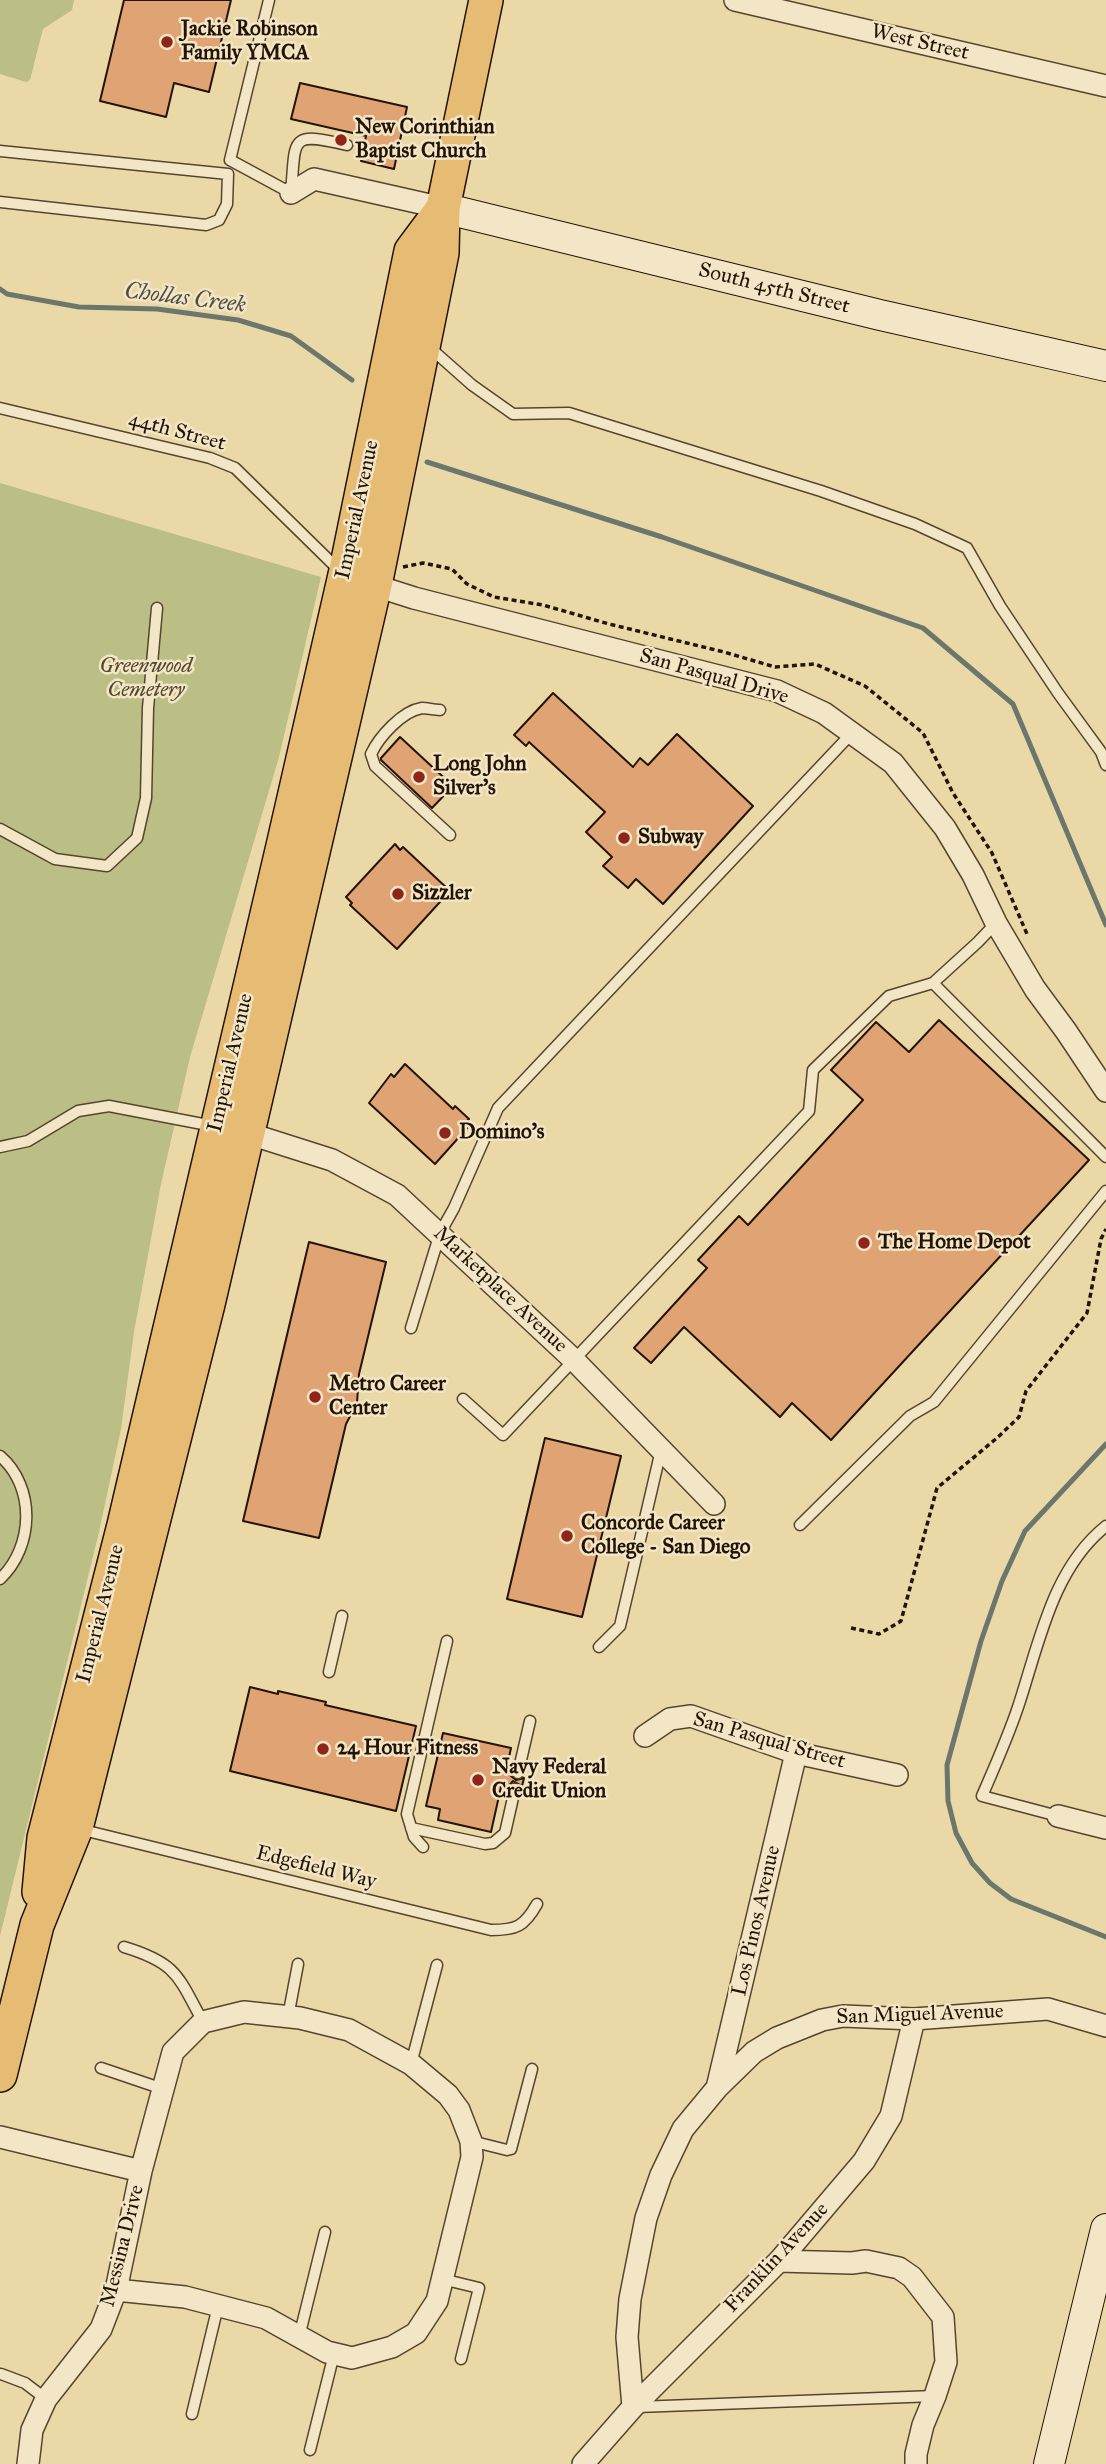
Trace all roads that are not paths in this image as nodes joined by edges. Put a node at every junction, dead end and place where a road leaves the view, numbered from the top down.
1 (269, 0) edge
2 (486, 0) edge
3 (735, 0) edge
4 (1106, 86) edge
5 (347, 145) dead end
6 (0, 151) edge
7 (230, 160) junction
8 (228, 174) junction
9 (290, 193) junction
10 (0, 202) edge
11 (443, 208) junction
12 (424, 342) junction
13 (1106, 366) edge
14 (0, 408) edge
15 (360, 580) junction
16 (157, 608) dead end
17 (440, 710) dead end
18 (852, 733) junction
19 (1106, 765) edge
20 (0, 829) edge
21 (450, 835) dead end
22 (996, 923) junction
23 (933, 983) junction
24 (1106, 1091) edge
25 (231, 1130) junction
26 (0, 1147) edge
27 (1106, 1157) edge
28 (1106, 1192) edge
29 (440, 1233) junction
30 (411, 1328) dead end
31 (574, 1360) junction
32 (463, 1399) dead end
33 (661, 1450) junction
34 (0, 1456) edge
35 (714, 1504) dead end
36 (800, 1525) dead end
37 (1106, 1527) edge
38 (0, 1579) edge
39 (342, 1616) dead end
40 (447, 1641) dead end
41 (599, 1647) dead end
42 (329, 1672) dead end
43 (82, 1689) junction
44 (530, 1721) dead end
45 (645, 1736) dead end
46 (796, 1753) junction
47 (518, 1773) dead end
48 (897, 1775) dead end
49 (514, 1789) dead end
50 (1058, 1816) joint
51 (76, 1828) junction
52 (411, 1828) junction
53 (1106, 1828) edge
54 (423, 1847) dead end
55 (537, 1904) dead end
56 (37, 1925) junction
57 (124, 1947) dead end
58 (298, 1964) dead end
59 (437, 1965) dead end
60 (288, 2017) junction
61 (914, 2018) junction
62 (203, 2022) junction
63 (1106, 2026) edge
64 (411, 2064) junction
65 (101, 2068) dead end
66 (532, 2069) dead end
67 (0, 2075) edge
68 (717, 2088) junction
69 (163, 2089) junction
70 (0, 2137) edge
71 (471, 2141) junction
72 (141, 2171) junction
73 (1106, 2230) edge
74 (325, 2232) dead end
75 (779, 2260) junction
76 (442, 2279) junction
77 (116, 2290) junction
78 (218, 2306) junction
79 (299, 2337) junction
80 (334, 2354) junction
81 (461, 2358) dead end
82 (1, 2374) edge
83 (935, 2396) junction
84 (46, 2399) junction
85 (633, 2407) junction
86 (192, 2414) dead end
87 (310, 2450) dead end
88 (29, 2464) edge
89 (583, 2464) edge
90 (916, 2464) edge
91 (1049, 2464) edge

1 - 7 lane
2 - 11 main road, Imperial Avenue
3 - 4 street, West Street
5 - 9 lane
6 - 8 lane
7 - 8 lane
7 - 9 lane
8 - 10 lane
9 - 11 street
11 - 12 main road, Imperial Avenue
11 - 13 street, South 45th Street
11 - 15 main road, Imperial Avenue
12 - 15 main road, Imperial Avenue
12 - 19 lane
14 - 15 lane, 44th Street
15 - 18 street, San Pasqual Drive
15 - 25 main road, Imperial Avenue
16 - 20 lane
17 - 21 lane
18 - 22 street, San Pasqual Drive
18 - 29 lane
22 - 23 lane
22 - 24 street, San Pasqual Drive
23 - 27 lane
23 - 31 lane
25 - 26 lane
25 - 29 street, Marketplace Avenue
25 - 43 main road, Imperial Avenue
25 - 51 main road, Imperial Avenue
28 - 36 lane
29 - 30 lane
29 - 31 street, Marketplace Avenue
31 - 32 lane
31 - 33 street, Marketplace Avenue
33 - 35 street, Marketplace Avenue
33 - 41 lane
34 - 38 lane
37 - 50 lane
39 - 42 lane
40 - 52 lane
43 - 51 main road
43 - 56 main road, Imperial Avenue
44 - 47 lane
45 - 46 street, San Pasqual Street
46 - 48 street, San Pasqual Street
46 - 68 street, Los Pinos Avenue
49 - 52 lane
50 - 53 street
51 - 55 lane, Edgefield Way
51 - 56 main road, Imperial Avenue
52 - 54 lane
56 - 67 main road, Imperial Avenue
57 - 62 lane
58 - 60 lane
59 - 64 lane
60 - 62 street
60 - 64 street
61 - 63 street, San Miguel Avenue
61 - 68 street, San Miguel Avenue
61 - 75 street, Franklin Avenue
62 - 69 street, Messina Drive
64 - 71 street
65 - 69 lane
66 - 71 lane
68 - 85 street, San Miguel Avenue
69 - 72 street, Messina Drive
70 - 72 street
71 - 76 street
72 - 77 street, Messina Drive
73 - 91 street
74 - 79 lane
75 - 83 street
75 - 85 street, Franklin Avenue
76 - 80 street
76 - 81 lane
77 - 78 street
77 - 84 street, Messina Drive
78 - 79 street
78 - 86 lane
79 - 80 street
80 - 87 lane
82 - 84 lane
83 - 85 lane
83 - 90 street
84 - 88 street, Messina Drive
85 - 89 street, Franklin Avenue

